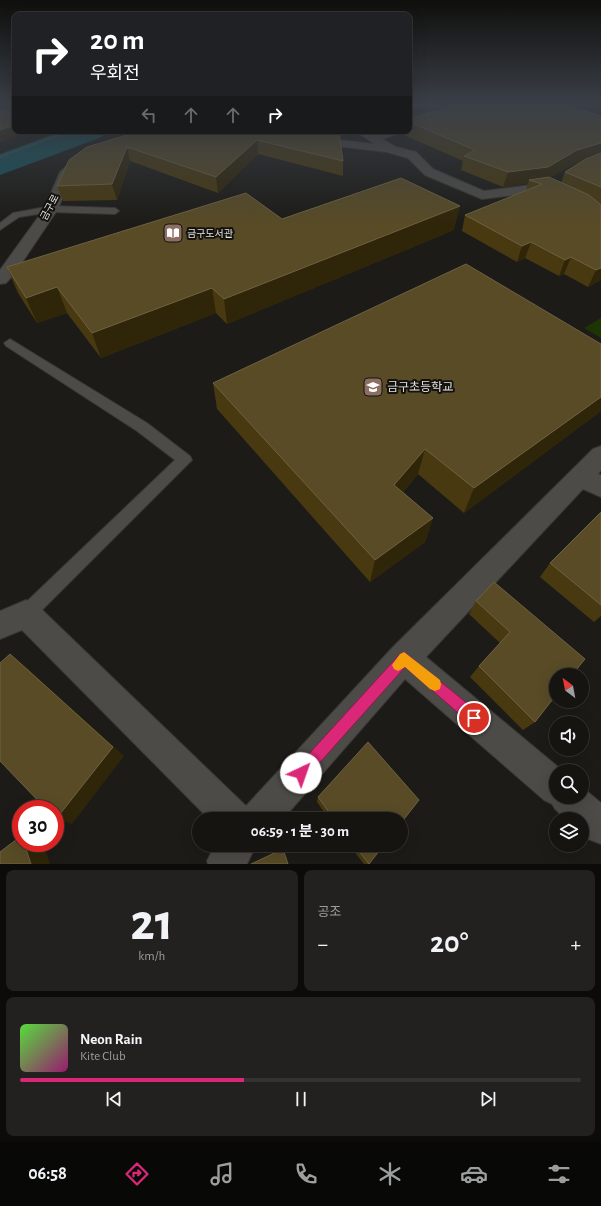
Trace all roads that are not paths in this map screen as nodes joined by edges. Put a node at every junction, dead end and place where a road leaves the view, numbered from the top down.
1 (336, 143) edge
2 (381, 143) edge
3 (392, 150) junction
4 (82, 160) edge
5 (558, 180) edge
6 (546, 187) junction
7 (51, 209) junction
8 (115, 211) dead end
9 (601, 217) edge
10 (0, 227) edge
11 (0, 279) edge
12 (10, 343) dead end
13 (601, 455) edge
14 (591, 481) edge
15 (13, 620) edge
16 (404, 658) junction
17 (549, 782) edge
18 (575, 804) edge
19 (226, 812) edge
20 (265, 812) edge
21 (601, 826) edge
22 (233, 852) edge
23 (227, 864) edge

1 - 3 street
2 - 3 street
3 - 6 street
4 - 7 street, 금구로
5 - 6 street
6 - 9 street
7 - 8 lane
7 - 10 lane
7 - 11 street, 금구로
12 - 15 lane
13 - 14 street
14 - 16 street
15 - 19 street
16 - 17 street
16 - 20 street
18 - 21 street
22 - 23 street

